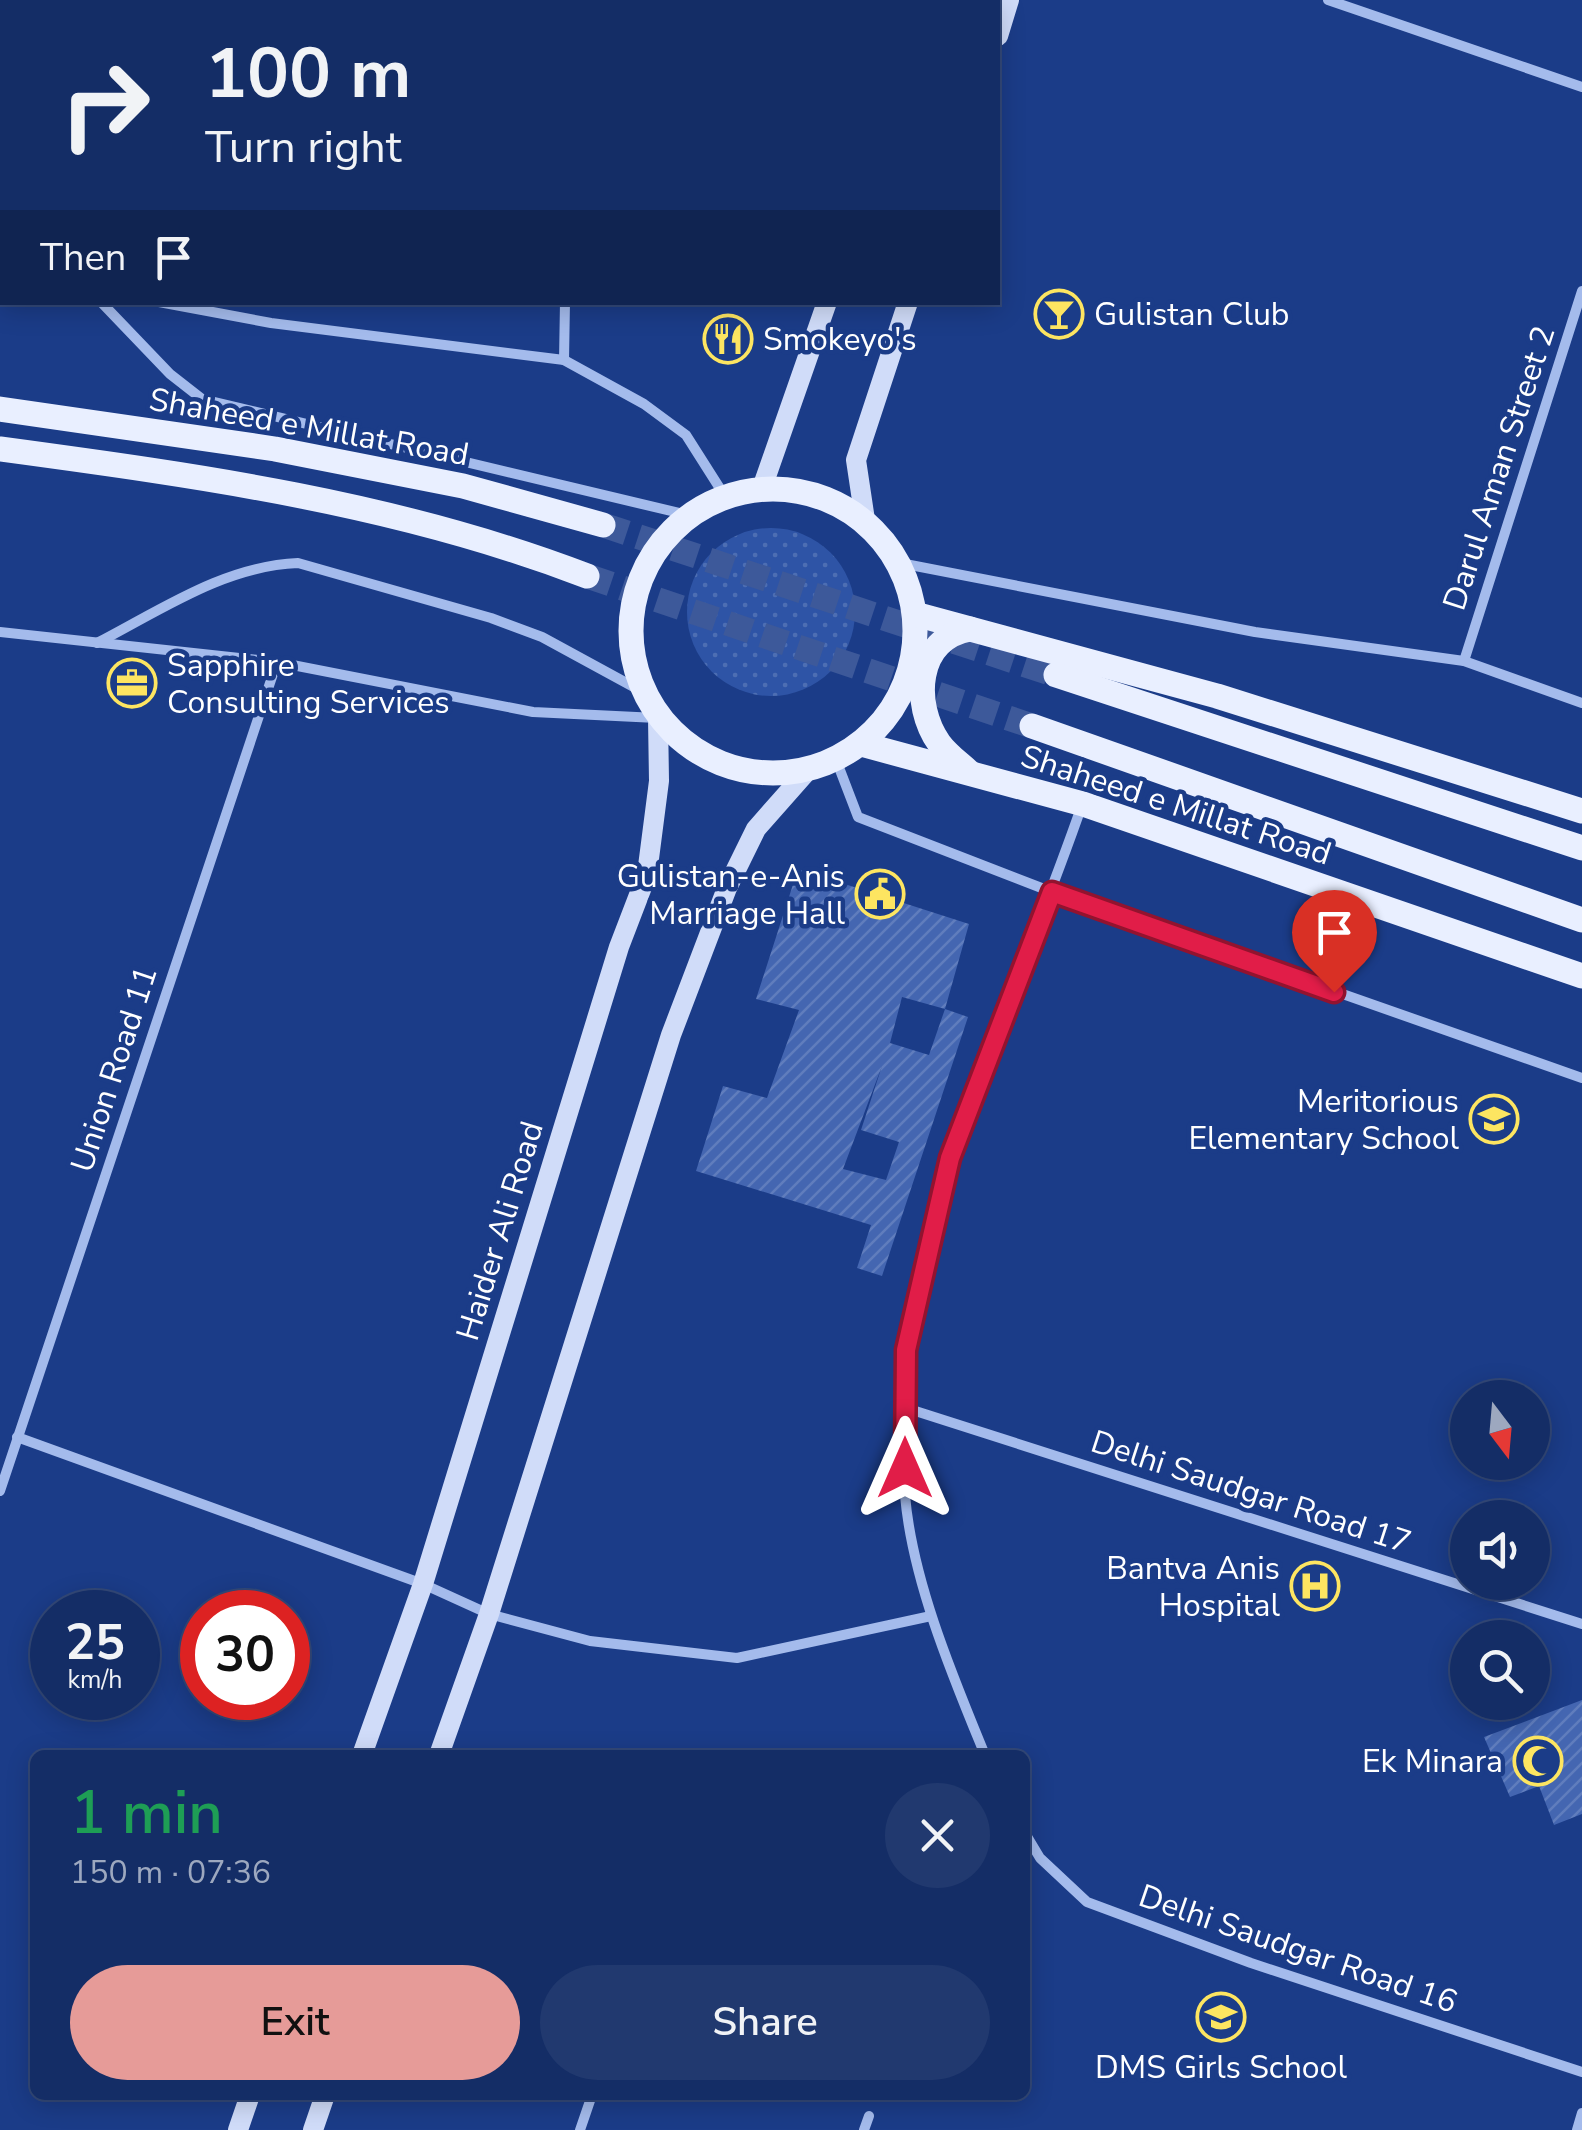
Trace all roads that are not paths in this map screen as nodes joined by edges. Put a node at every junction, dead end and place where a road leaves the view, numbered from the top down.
1 (1010, 0) edge
2 (1328, 0) edge
3 (1000, 30) edge
4 (1582, 87) edge
5 (1582, 290) edge
6 (103, 305) edge
7 (175, 305) edge
8 (565, 305) edge
9 (826, 305) edge
10 (907, 305) edge
11 (564, 360) junction
12 (0, 409) edge
13 (0, 449) edge
14 (762, 488) junction
15 (726, 498) junction
16 (692, 516) junction
17 (865, 520) junction
18 (603, 525) tunnel mouth
19 (900, 563) junction
20 (587, 576) tunnel mouth
21 (915, 614) junction
22 (970, 629) junction
23 (0, 632) edge
24 (94, 645) junction
25 (1464, 661) junction
26 (276, 662) junction
27 (1056, 675) tunnel mouth
28 (643, 692) junction
29 (1582, 703) edge
30 (658, 718) junction
31 (1032, 726) tunnel mouth
32 (861, 744) junction
33 (835, 757) junction
34 (809, 769) junction
35 (972, 774) junction
36 (1082, 804) junction
37 (1582, 811) edge
38 (1582, 848) edge
39 (1052, 892) junction
40 (1582, 920) edge
41 (1582, 976) edge
42 (1582, 1078) edge
43 (906, 1408) junction
44 (18, 1438) junction
45 (0, 1491) edge
46 (423, 1584) junction
47 (489, 1614) junction
48 (931, 1616) junction
49 (1582, 1624) edge
50 (364, 1750) edge
51 (440, 1750) edge
52 (983, 1750) edge
53 (1030, 1842) edge
54 (1582, 2072) edge
55 (248, 2100) edge
56 (323, 2100) edge
57 (590, 2100) edge
58 (1582, 2114) edge
59 (869, 2116) dead end
60 (238, 2130) edge
61 (314, 2130) edge
62 (580, 2130) edge
63 (864, 2130) edge
64 (1576, 2130) edge

1 - 3 main road
2 - 4 street
5 - 25 street, Darul Aman Street 2
6 - 16 street
7 - 11 street
8 - 11 street
9 - 14 main road
10 - 17 main road
11 - 15 street
12 - 18 main road, Shaheed e Millat Road
13 - 20 main road, Shaheed e Millat Road
14 - 15 main road
14 - 17 main road
15 - 16 main road
16 - 28 main road
17 - 19 main road
19 - 21 main road
19 - 25 street
21 - 22 main road
21 - 32 main road
22 - 35 main road
22 - 37 main road
23 - 24 street
24 - 26 street
24 - 28 street
25 - 29 street
26 - 30 street
26 - 44 street, Union Road 11
27 - 38 main road
28 - 30 main road
30 - 34 main road
30 - 46 main road, Haider Ali Road
31 - 40 main road, Shaheed e Millat Road
32 - 33 main road
32 - 35 main road, Shaheed e Millat Road
33 - 34 main road
33 - 39 street
34 - 47 main road
35 - 36 main road, Shaheed e Millat Road
36 - 39 street
36 - 41 main road, Shaheed e Millat Road
39 - 42 street
39 - 43 street
43 - 48 street
43 - 49 street, Delhi Saudgar Road 17
44 - 45 street, Union Road 11
44 - 46 street
46 - 47 street
46 - 50 main road, Haider Ali Road
47 - 48 street
47 - 51 main road
48 - 52 street
53 - 54 street, Delhi Saudgar Road 16
55 - 60 main road
56 - 61 main road
57 - 62 street
58 - 64 street
59 - 63 street

